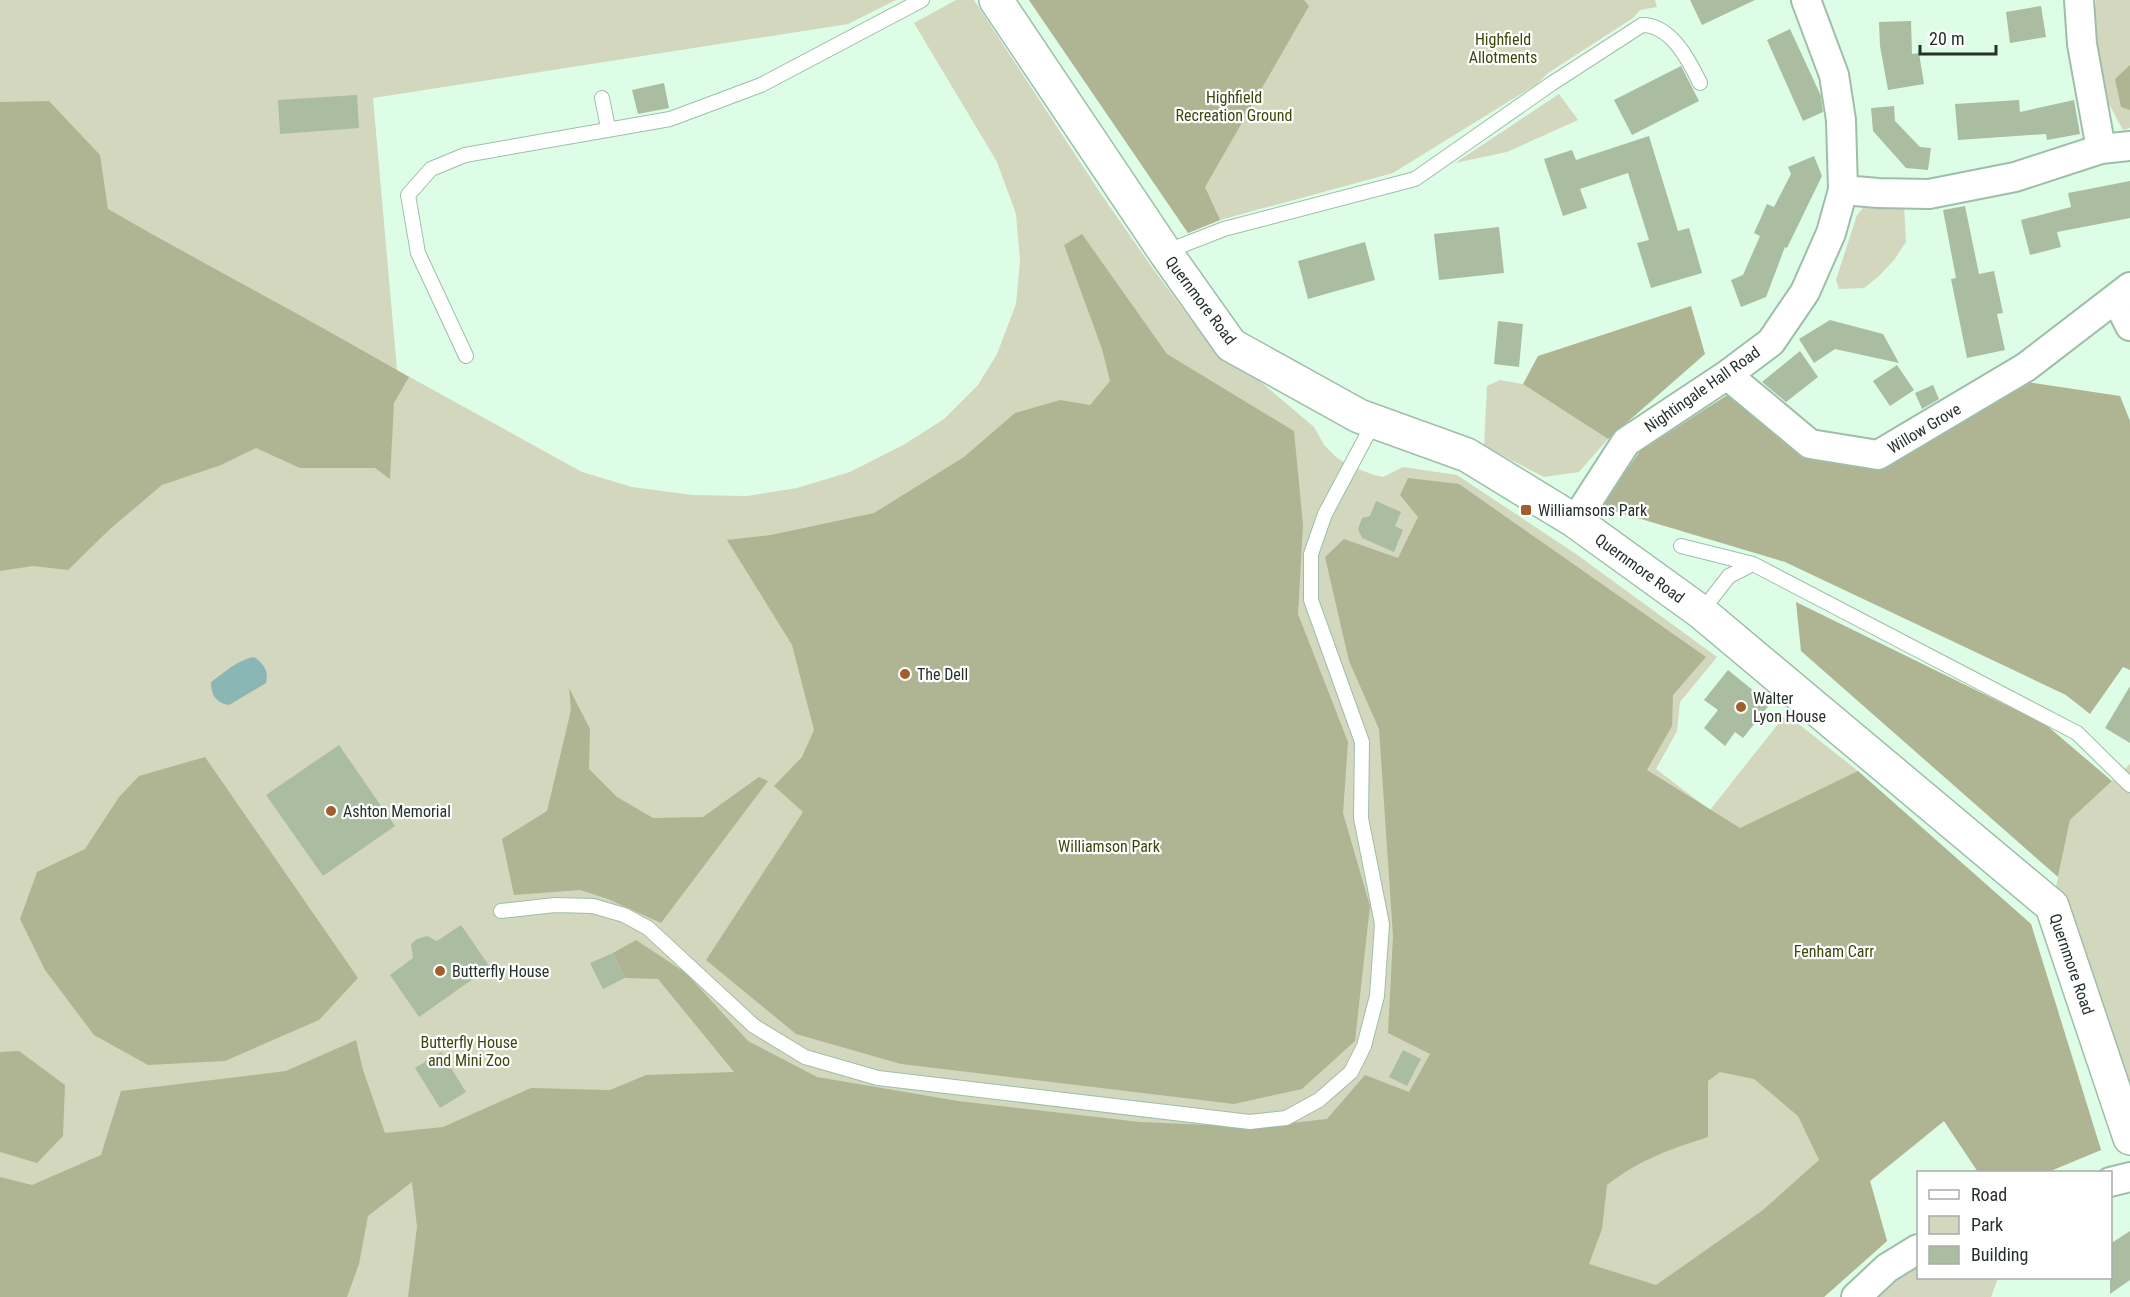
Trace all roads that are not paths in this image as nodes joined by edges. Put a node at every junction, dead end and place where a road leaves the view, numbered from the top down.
1 (922, 0) edge
2 (996, 0) edge
3 (1806, 0) edge
4 (2079, 0) edge
5 (1700, 83) dead end
6 (603, 98) dead end
7 (608, 128) junction
8 (2130, 146) edge
9 (2101, 149) junction
10 (1843, 190) junction
11 (1166, 252) junction
12 (2123, 293) edge
13 (2130, 326) edge
14 (466, 356) dead end
15 (1727, 375) junction
16 (1374, 422) junction
17 (1575, 521) junction
18 (1681, 546) dead end
19 (1753, 564) junction
20 (1701, 612) junction
21 (2130, 785) edge
22 (501, 911) dead end
23 (2130, 1138) edge
24 (2130, 1178) edge
25 (2112, 1182) edge
26 (1917, 1249) edge
27 (1856, 1297) edge

1 - 7 lane
2 - 11 street, Quernmore Road
3 - 10 street, Nightingale Hall Road
4 - 9 street
5 - 11 lane
6 - 7 lane
7 - 14 lane
8 - 9 street
9 - 10 street
10 - 15 street, Nightingale Hall Road
11 - 16 street, Quernmore Road
12 - 13 street, Willow Grove
12 - 15 street, Willow Grove
15 - 17 street, Nightingale Hall Road
16 - 17 street, Quernmore Road
16 - 22 lane
17 - 20 street, Quernmore Road
18 - 19 lane
19 - 20 lane
19 - 21 lane
20 - 23 street, Quernmore Road
24 - 25 street
26 - 27 street

